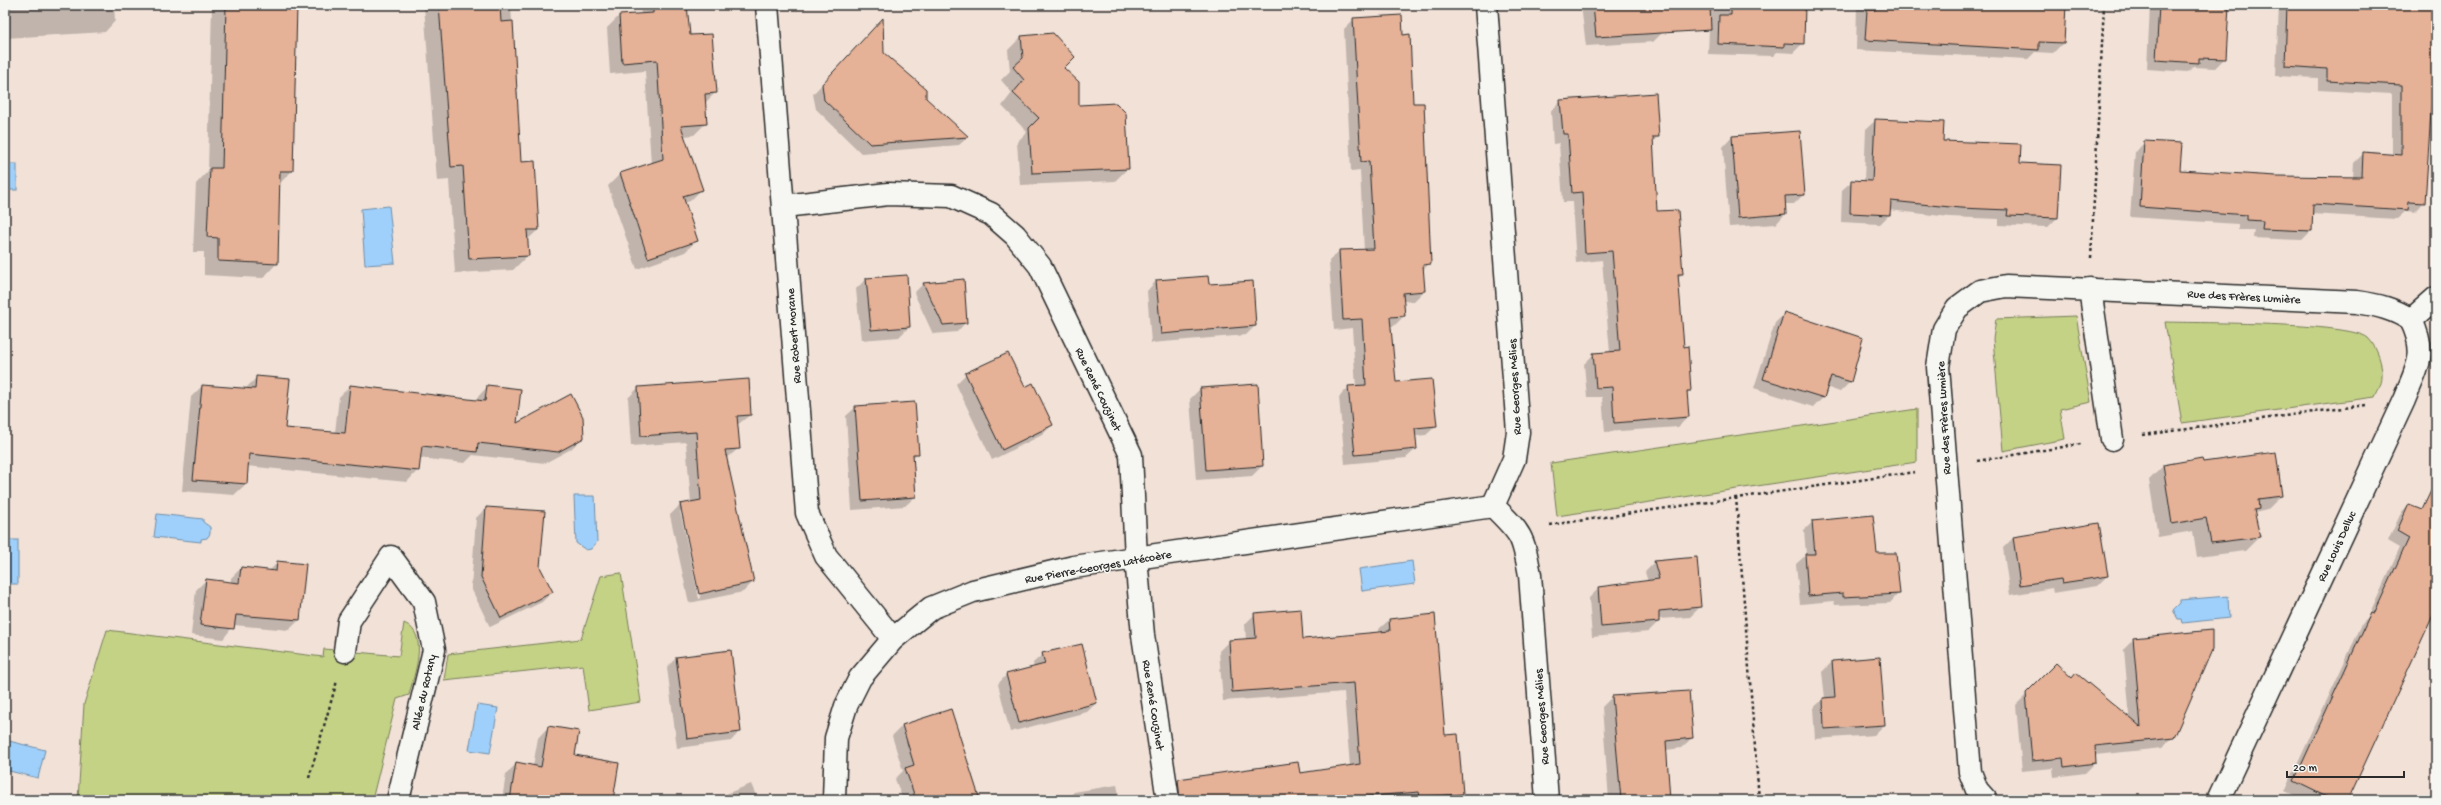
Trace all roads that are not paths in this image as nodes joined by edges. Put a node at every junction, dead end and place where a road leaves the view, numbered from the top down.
1 (767, 5) edge
2 (1486, 5) edge
3 (784, 206) junction
4 (2090, 288) junction
5 (2436, 298) edge
6 (2412, 320) junction
7 (2112, 439) road end
8 (1493, 506) junction
9 (1136, 558) junction
10 (893, 639) junction
11 (345, 651) road end
12 (398, 800) edge
13 (834, 800) edge
14 (1168, 800) edge
15 (1547, 800) edge
16 (1986, 800) edge
17 (2218, 800) edge

1 - 3 street, Rue Robert Morane
2 - 8 street, Rue Georges Mélies
3 - 9 street, Rue René Couzinet
3 - 10 street, Rue Robert Morane
4 - 6 street, Rue des Frères Lumière
4 - 7 street
4 - 16 street, Rue des Frères Lumière
5 - 6 street
6 - 17 street, Rue Louis Delluc
8 - 9 street, Rue Pierre-Georges Latécoère
8 - 15 street, Rue Georges Mélies
9 - 10 street, Rue Pierre-Georges Latécoère
9 - 14 street, Rue René Couzinet
10 - 13 street, Rue Pierre-Georges Latécoère
11 - 12 street, Allée du Rotary

